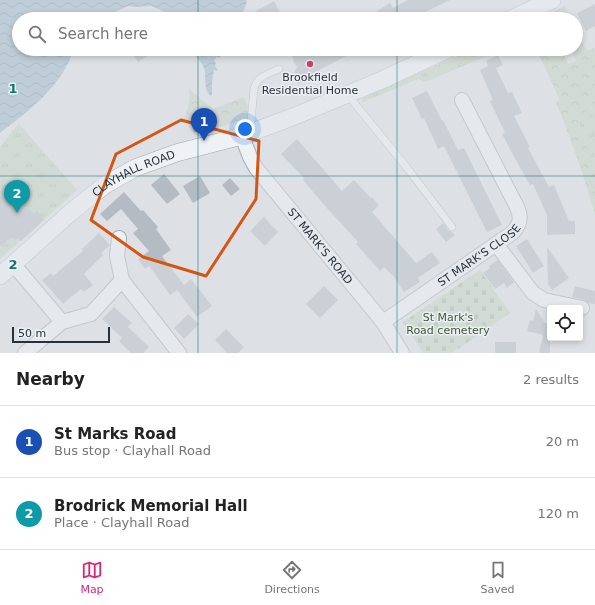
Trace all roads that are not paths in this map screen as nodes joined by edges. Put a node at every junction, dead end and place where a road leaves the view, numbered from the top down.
1 (552, 0) edge
2 (526, 12) edge
3 (433, 56) edge
4 (279, 69) dead end
5 (347, 94) junction
6 (462, 100) dead end
7 (246, 135) junction
8 (452, 227) dead end
9 (119, 238) dead end
10 (496, 244) junction
11 (14, 265) junction
12 (0, 276) edge
13 (122, 280) junction
14 (566, 305) edge
15 (62, 322) junction
16 (383, 322) junction
17 (25, 353) edge
18 (179, 353) edge
19 (402, 353) edge

1 - 2 street
3 - 5 street, CLAYHALL ROAD
4 - 7 lane
5 - 7 street, CLAYHALL ROAD
5 - 8 lane
6 - 10 street, ST MARK'S CLOSE
7 - 11 street, CLAYHALL ROAD
7 - 16 street, ST MARK'S ROAD
9 - 13 street
10 - 14 street
10 - 16 street, ST MARK'S CLOSE
11 - 12 street, CLAYHALL ROAD
11 - 15 street
13 - 15 street
13 - 18 street
15 - 17 street
16 - 19 street, ST MARK'S ROAD

